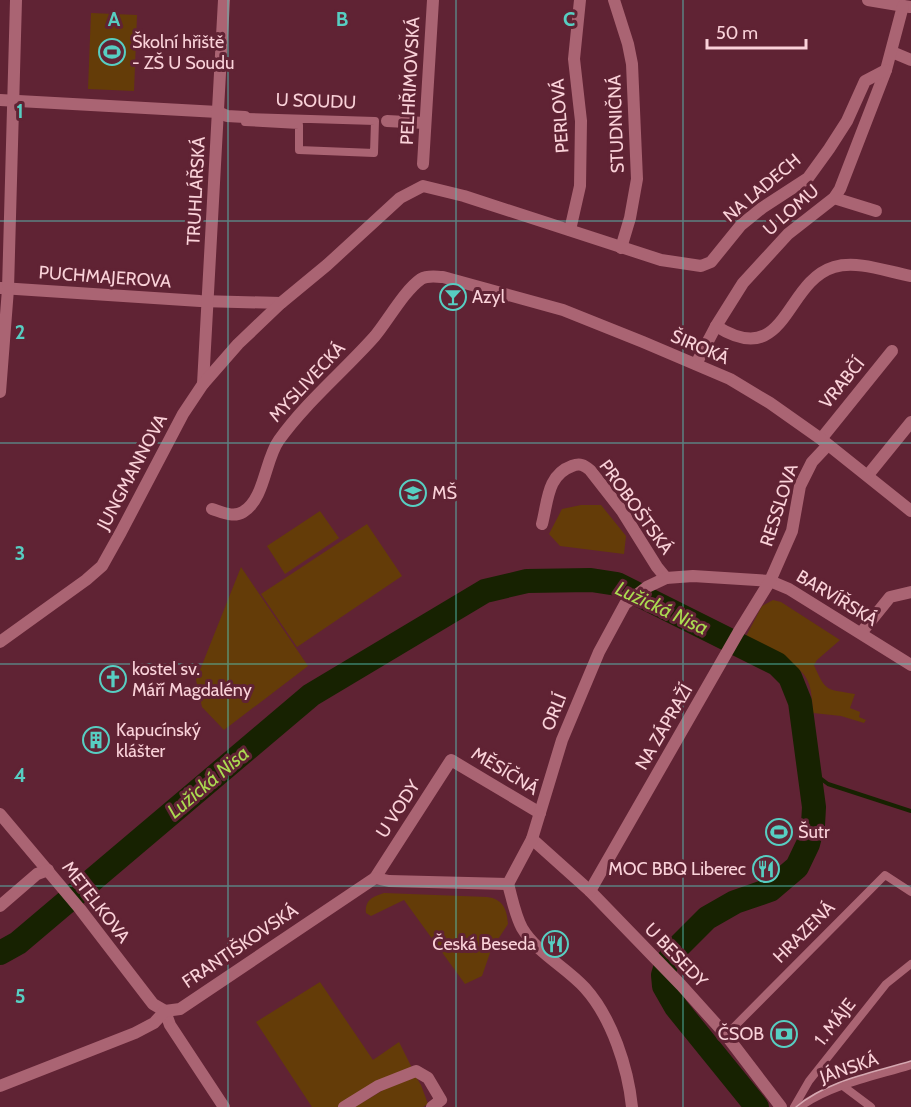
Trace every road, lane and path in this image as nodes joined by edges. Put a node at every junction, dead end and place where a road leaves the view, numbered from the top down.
1 (16, 0) edge
2 (224, 0) edge
3 (433, 0) edge
4 (580, 0) edge
5 (614, 0) edge
6 (868, 0) edge
7 (907, 6) edge
8 (891, 52) junction
9 (911, 60) edge
10 (886, 70) junction
11 (0, 100) edge
12 (14, 101) junction
13 (218, 112) junction
14 (245, 117) junction
15 (387, 121) dead end
16 (425, 123) junction
17 (423, 164) dead end
18 (423, 186) joint
19 (834, 198) junction
20 (876, 211) dead end
21 (570, 230) junction
22 (621, 248) junction
23 (911, 276) edge
24 (443, 277) joint
25 (4, 289) edge
26 (208, 301) junction
27 (281, 303) junction
28 (716, 326) junction
29 (892, 351) dead end
30 (696, 364) junction
31 (203, 384) junction
32 (0, 392) edge
33 (911, 422) edge
34 (824, 442) junction
35 (868, 475) junction
36 (212, 508) dead end
37 (911, 511) edge
38 (542, 524) dead end
39 (666, 578) junction
40 (770, 581) junction
41 (911, 592) edge
42 (861, 633) junction
43 (0, 642) edge
44 (911, 665) edge
45 (451, 760) joint
46 (540, 813) junction
47 (0, 814) edge
48 (532, 839) junction
49 (48, 870) junction
50 (375, 878) junction
51 (508, 884) junction
52 (590, 891) junction
53 (911, 892) edge
54 (0, 906) edge
55 (911, 964) edge
56 (165, 1011) junction
57 (726, 1035) junction
58 (911, 1065) edge
59 (0, 1086) edge
60 (843, 1086) junction
61 (437, 1104) edge
62 (224, 1107) edge
63 (344, 1107) edge
64 (632, 1107) edge
65 (782, 1107) edge
66 (794, 1107) edge
67 (800, 1107) edge
68 (871, 1107) edge

1 - 12 street
2 - 13 street, TRUHLÁŘSKÁ
3 - 16 street, PELHŘIMOVSKÁ
4 - 21 street, PERLOVÁ
5 - 22 street, STUDNIČNÁ
6 - 7 street
7 - 8 street
8 - 9 street
8 - 10 street
10 - 19 street, U LOMU
10 - 22 street, NA LADECH
11 - 12 street, U SOUDU
12 - 13 street, U SOUDU
12 - 25 street
13 - 14 street, U SOUDU
13 - 26 street, TRUHLÁŘSKÁ
14 - 14 street, U SOUDU
15 - 16 street
16 - 17 street, PELHŘIMOVSKÁ
18 - 21 street, NA LADECH
18 - 27 street, JUNGMANNOVA
19 - 20 street
19 - 28 street, U LOMU
21 - 22 street, NA LADECH
23 - 28 street
24 - 30 street, ŠIROKÁ
24 - 36 street, MYSLIVECKÁ
25 - 26 street, PUCHMAJEROVA
25 - 32 street
26 - 27 street
26 - 31 street, TRUHLÁŘSKÁ
27 - 31 street, JUNGMANNOVA
28 - 30 street, U LOMU
29 - 34 street, VRABČÍ
30 - 34 street, ŠIROKÁ
31 - 43 street, JUNGMANNOVA
33 - 35 street
34 - 35 street, ŠIROKÁ
34 - 40 street, RESSLOVA
35 - 37 street, ŠIROKÁ
38 - 39 street, PROBOŠTSKÁ
39 - 40 street, BARVÍŘSKÁ
39 - 46 street, ORLÍ
40 - 42 street, BARVÍŘSKÁ
40 - 52 street, NA ZÁPRAŽÍ
41 - 42 street
42 - 44 street, BARVÍŘSKÁ
45 - 46 street, MĚSÍČNÁ
45 - 50 street, U VODY
46 - 48 street, ORLÍ
47 - 49 street, METELKOVA
48 - 51 street, ORLÍ
48 - 52 street, U BESEDY
49 - 54 street
49 - 56 street, METELKOVA
50 - 51 street
50 - 56 street, FRANTIŠKOVSKÁ
51 - 64 street
52 - 57 street, U BESEDY
53 - 57 street, HRAZENÁ
55 - 66 street, 1. MÁJE
56 - 59 street, FRANTIŠKOVSKÁ
56 - 62 street, METELKOVA
57 - 65 street, U BESEDY
58 - 60 street, JÁNSKÁ
60 - 67 street, JÁNSKÁ
60 - 68 street
61 - 63 street

